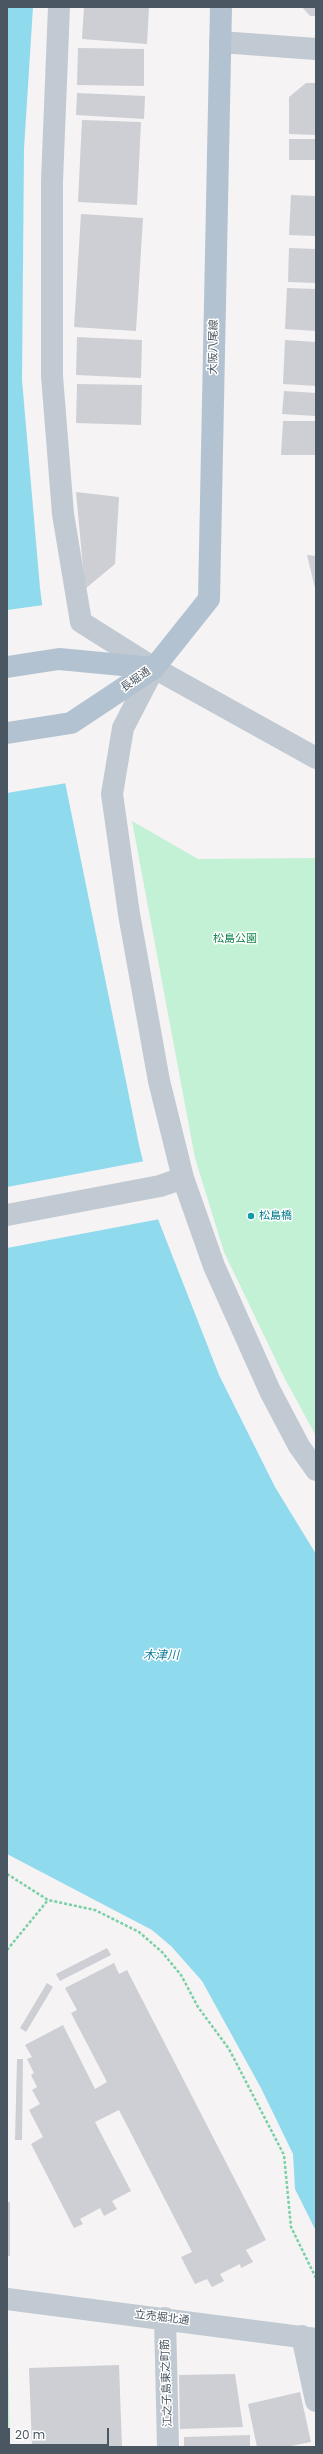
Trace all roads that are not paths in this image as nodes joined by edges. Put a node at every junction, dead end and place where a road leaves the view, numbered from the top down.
1 (59, 7) edge
2 (221, 7) edge
3 (220, 42) junction
4 (316, 49) edge
5 (7, 667) edge
6 (154, 668) junction
7 (7, 733) edge
8 (316, 758) edge
9 (183, 1178) junction
10 (7, 1215) edge
11 (316, 1470) edge
12 (7, 2299) edge
13 (164, 2318) junction
14 (309, 2337) edge
15 (316, 2401) edge
16 (168, 2447) edge

1 - 6 street
2 - 3 main road, 大阪八尾線
3 - 4 street
3 - 6 main road, 大阪八尾線
5 - 6 main road, 長堀通
6 - 7 main road, 長堀通
6 - 8 street
6 - 9 street
9 - 10 street
9 - 11 street
12 - 13 street, 立売堀北通
13 - 14 street, 立売堀北通
13 - 16 street, 江之子島東之町筋
14 - 15 street

